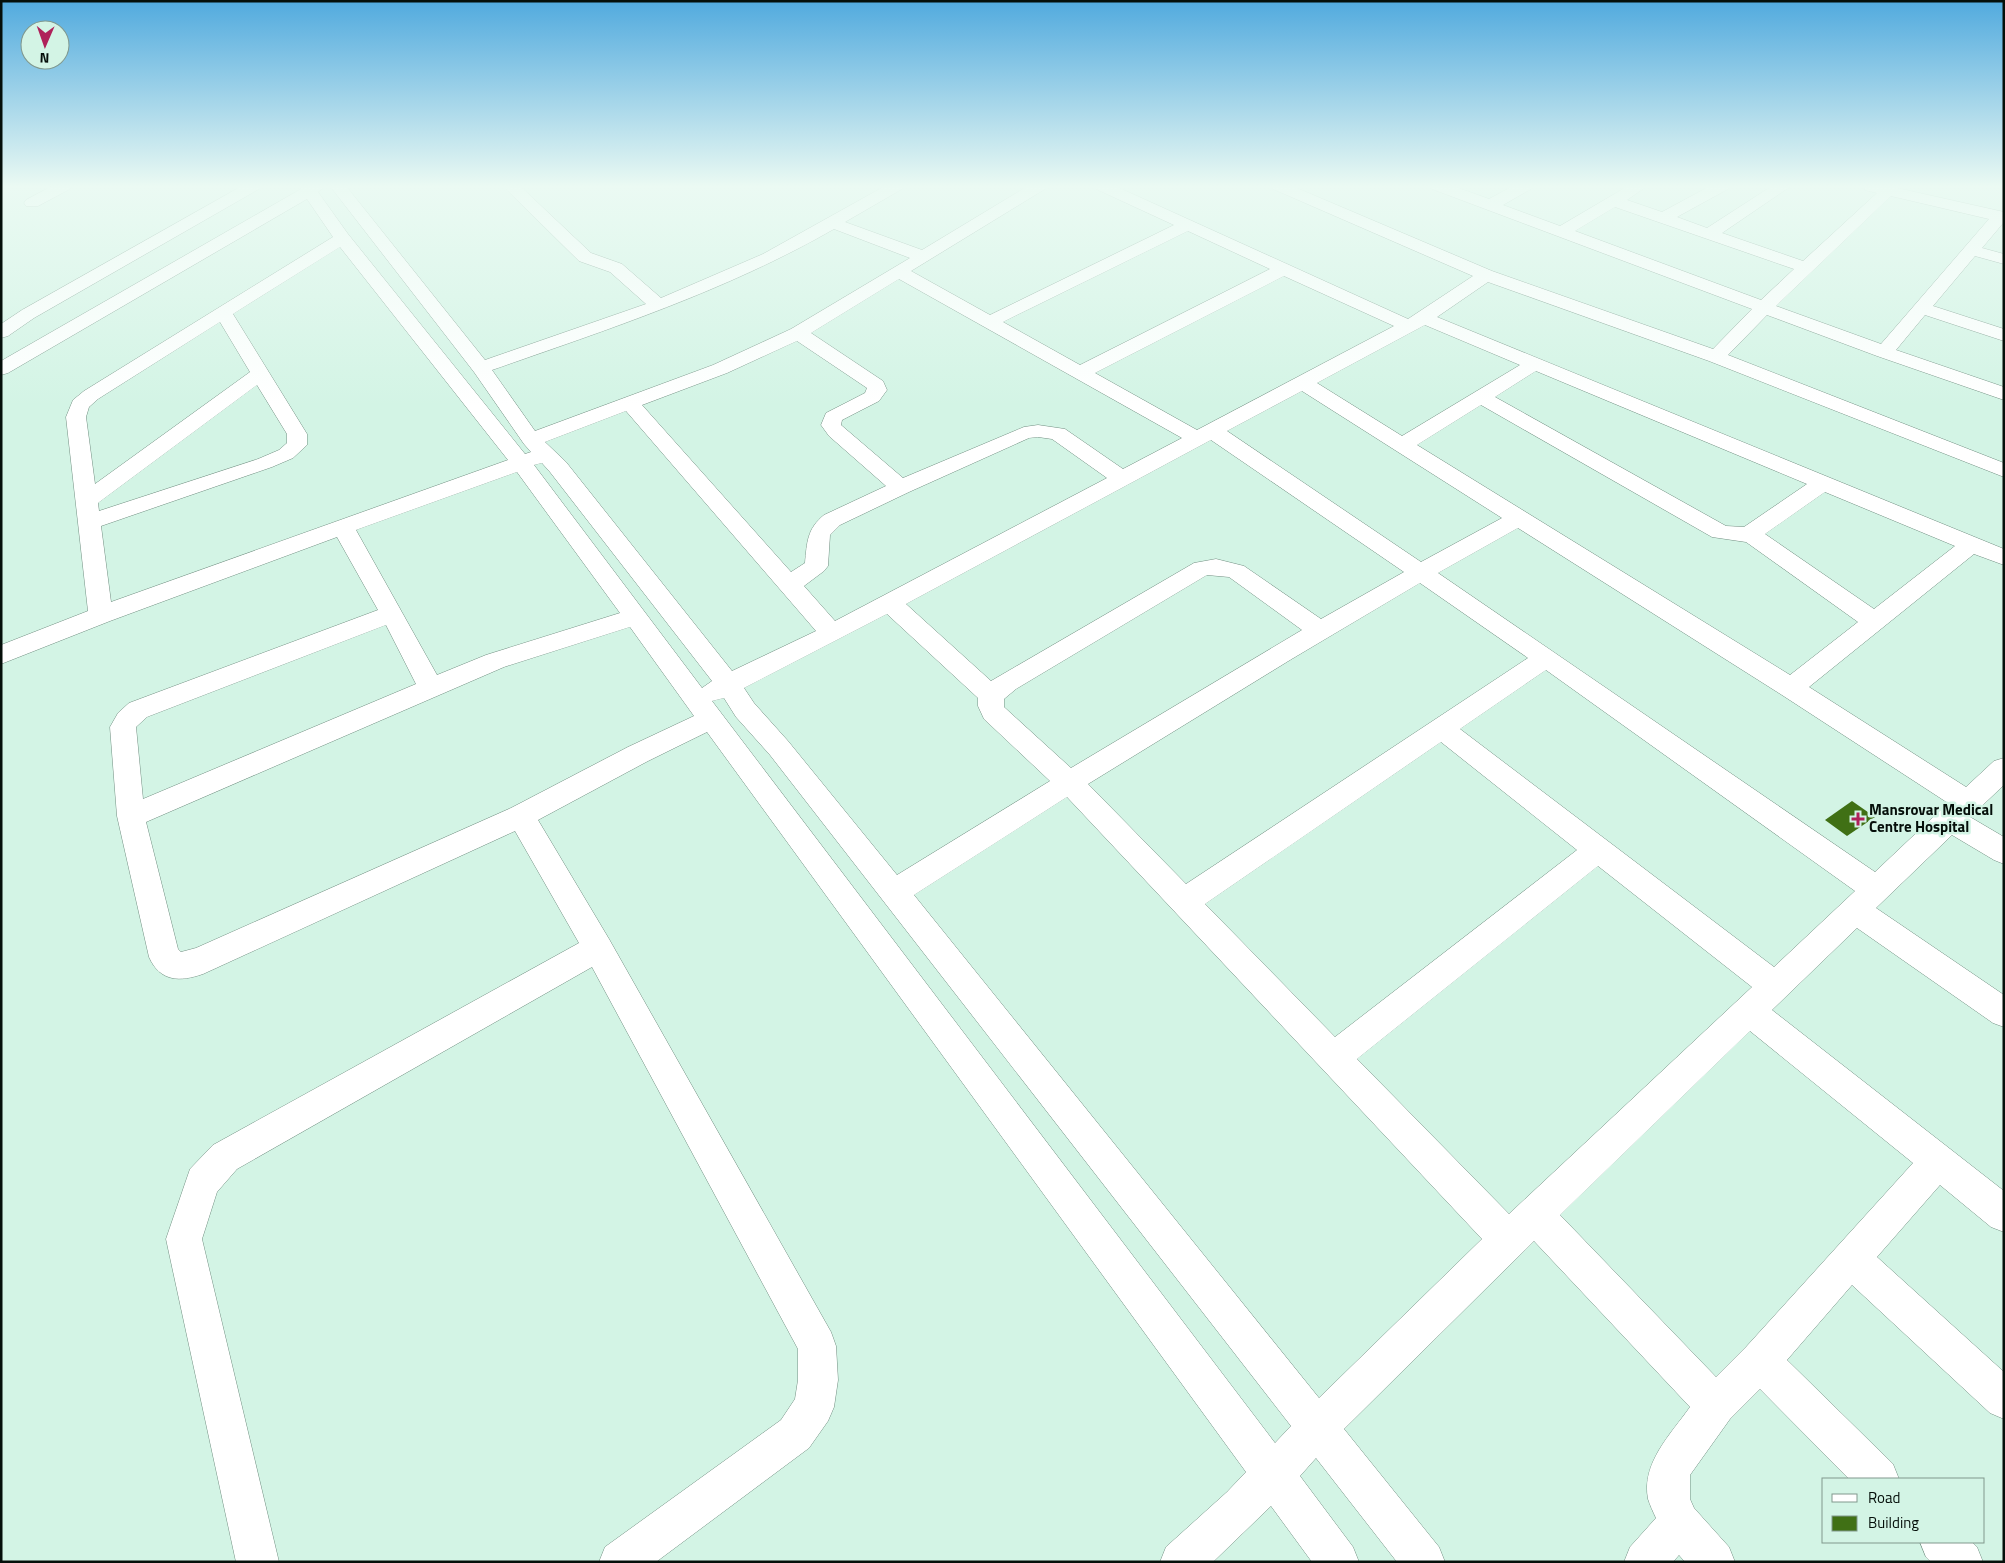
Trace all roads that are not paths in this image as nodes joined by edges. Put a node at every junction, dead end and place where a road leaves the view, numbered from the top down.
1 (102, 259) edge
2 (125, 259) edge
3 (190, 259) edge
4 (309, 259) edge
5 (361, 259) edge
6 (395, 259) edge
7 (590, 259) edge
8 (765, 259) edge
9 (921, 259) edge
10 (1119, 259) edge
11 (1262, 259) edge
12 (1449, 259) edge
13 (1636, 259) edge
14 (1780, 259) edge
15 (1816, 259) edge
16 (1963, 259) edge
17 (1806, 268) junction
18 (1284, 269) junction
19 (900, 272) junction
20 (1486, 275) junction
21 (658, 305) junction
22 (1765, 306) junction
23 (1922, 308) junction
24 (224, 312) junction
25 (1, 316) edge
26 (990, 322) junction
27 (1416, 322) junction
28 (1, 332) edge
29 (798, 333) junction
30 (2004, 336) edge
31 (1884, 352) junction
32 (1716, 357) junction
33 (1535, 364) junction
34 (481, 368) junction
35 (1, 369) edge
36 (1080, 373) junction
37 (260, 374) junction
38 (1301, 382) junction
39 (2004, 394) edge
40 (1481, 396) junction
41 (629, 403) junction
42 (1204, 434) junction
43 (1402, 445) junction
44 (532, 452) junction
45 (2004, 471) edge
46 (1121, 478) junction
47 (1823, 483) junction
48 (902, 487) junction
49 (87, 500) junction
50 (1518, 518) junction
51 (90, 522) junction
52 (343, 527) junction
53 (1750, 534) junction
54 (1972, 544) junction
55 (2004, 558) edge
56 (1420, 572) junction
57 (788, 585) junction
58 (889, 602) junction
59 (392, 614) junction
60 (101, 615) junction
61 (635, 616) junction
62 (1875, 622) junction
63 (1320, 631) junction
64 (832, 633) junction
65 (1, 655) edge
66 (1546, 658) junction
67 (729, 685) junction
68 (431, 688) junction
69 (1792, 688) junction
70 (991, 695) junction
71 (704, 709) junction
72 (1442, 729) junction
73 (2004, 768) edge
74 (1068, 781) junction
75 (1959, 811) junction
76 (130, 816) junction
77 (520, 816) junction
78 (1598, 850) junction
79 (2004, 852) edge
80 (894, 892) junction
81 (1866, 899) junction
82 (1185, 902) junction
83 (598, 948) junction
84 (1774, 986) junction
85 (1749, 1011) junction
86 (2004, 1013) edge
87 (1334, 1057) junction
88 (1938, 1161) junction
89 (2004, 1214) edge
90 (1521, 1227) junction
91 (1850, 1258) junction
92 (1760, 1361) junction
93 (2004, 1399) edge
94 (1716, 1405) junction
95 (1318, 1427) junction
96 (1274, 1476) junction
97 (1877, 1478) edge
98 (1679, 1523) junction
99 (1942, 1543) edge
100 (258, 1562) edge
101 (620, 1562) edge
102 (1181, 1562) edge
103 (1338, 1562) edge
104 (1424, 1562) edge
105 (1645, 1562) edge
106 (1714, 1562) edge
107 (1962, 1562) edge

1 - 25 street
2 - 28 street
3 - 35 street
4 - 24 street
5 - 44 street
6 - 34 street
7 - 21 street
8 - 21 street
9 - 19 street
10 - 26 street
11 - 18 street
12 - 20 street
13 - 22 street
14 - 17 street
15 - 17 street
16 - 23 street
17 - 22 street
18 - 27 street
18 - 36 street
19 - 26 street
19 - 29 street
20 - 27 street
20 - 32 street
21 - 34 street
22 - 31 street
22 - 32 street
23 - 30 street
23 - 31 street
24 - 37 street
24 - 49 street
26 - 36 street
27 - 33 street
27 - 38 street
29 - 41 street
29 - 48 street
31 - 39 street
32 - 45 street
33 - 40 street
33 - 47 street
34 - 44 street
36 - 42 street
37 - 49 street
37 - 51 street
38 - 42 street
38 - 43 street
40 - 43 street
40 - 53 street
41 - 44 street
41 - 57 street
42 - 46 street
42 - 56 street
43 - 50 street
44 - 52 street
44 - 61 street
44 - 67 street
46 - 48 street
46 - 58 street
47 - 53 street
47 - 54 street
48 - 57 street
49 - 51 street
50 - 56 street
50 - 69 street
51 - 60 street
52 - 59 street
52 - 60 street
53 - 62 street
54 - 55 street
54 - 62 street
56 - 63 street
56 - 66 street
57 - 64 street
58 - 64 street
58 - 70 street
59 - 68 street
59 - 76 street
60 - 65 street
61 - 68 street
61 - 71 street
62 - 69 street
63 - 70 street
63 - 74 street
64 - 67 street
66 - 72 street
66 - 81 street
67 - 71 street
67 - 80 street
68 - 76 street
69 - 75 street
70 - 74 street
71 - 77 street
71 - 96 street
72 - 78 street
72 - 82 street
73 - 75 street
74 - 80 street
74 - 82 street
75 - 79 street
75 - 81 street
76 - 77 street
77 - 83 street
78 - 84 street
78 - 87 street
80 - 95 street
81 - 84 street
81 - 86 street
82 - 87 street
83 - 100 street
83 - 101 street
84 - 85 street
85 - 88 street
85 - 90 street
87 - 90 street
88 - 89 street
88 - 91 street
90 - 94 street
90 - 95 street
91 - 92 street
91 - 93 street
92 - 94 street
92 - 97 street
94 - 98 street
95 - 96 street
95 - 104 street
96 - 102 street
96 - 103 street
98 - 105 street
98 - 106 street
99 - 107 street

